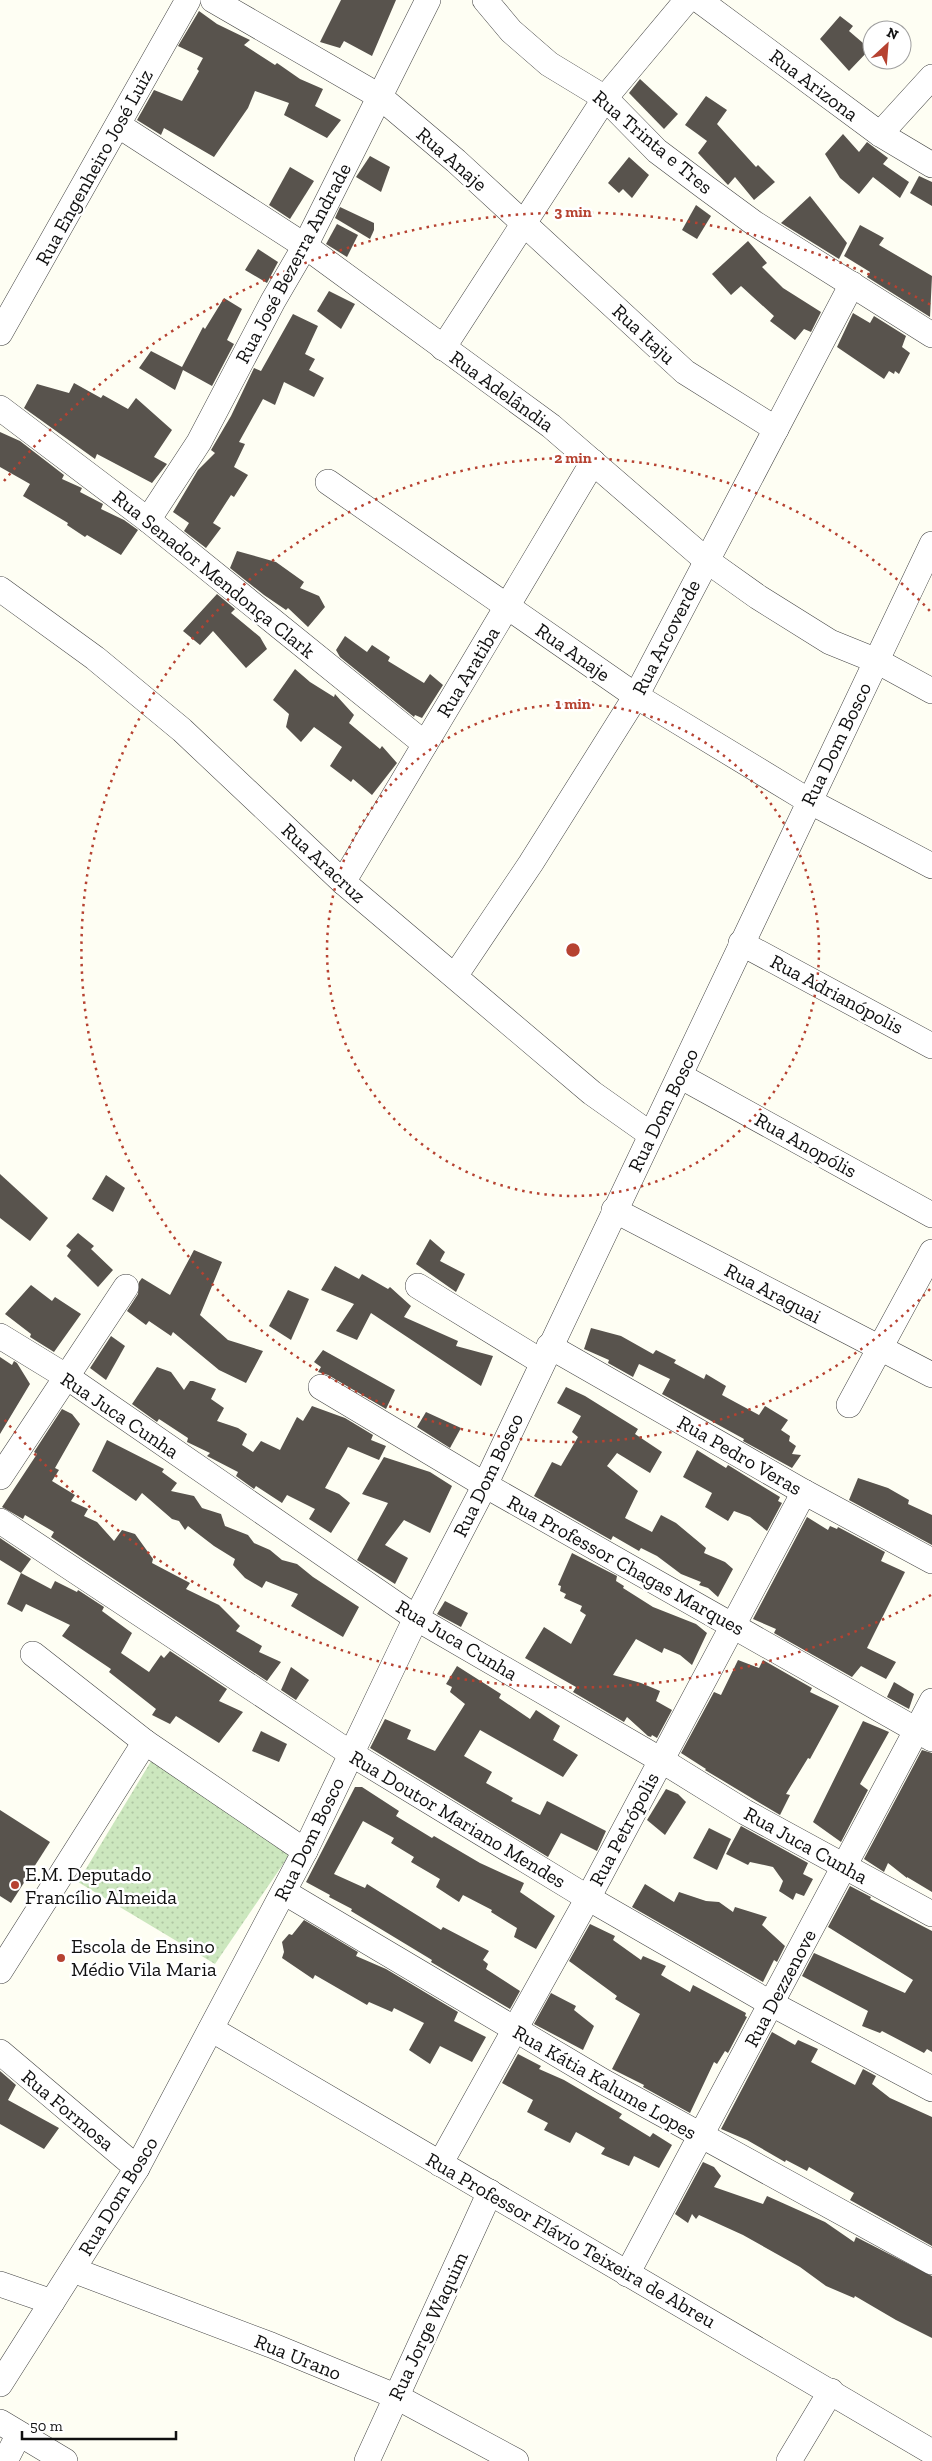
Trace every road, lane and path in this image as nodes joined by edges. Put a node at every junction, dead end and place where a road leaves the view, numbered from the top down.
1 (188, 0) edge
2 (213, 0) edge
3 (428, 0) edge
4 (485, 0) edge
5 (687, 0) edge
6 (699, 0) edge
7 (932, 77) edge
8 (379, 96) junction
9 (605, 98) junction
10 (118, 125) junction
11 (880, 134) junction
12 (932, 165) edge
13 (524, 223) junction
14 (305, 246) junction
15 (852, 284) junction
16 (0, 333) edge
17 (932, 335) edge
18 (444, 348) junction
19 (0, 408) edge
20 (776, 429) junction
21 (593, 462) junction
22 (328, 482) dead end
23 (148, 520) junction
24 (932, 544) edge
25 (706, 560) junction
26 (0, 589) edge
27 (508, 605) junction
28 (876, 661) junction
29 (932, 691) edge
30 (636, 696) junction
31 (424, 744) junction
32 (809, 801) junction
33 (932, 866) edge
34 (342, 882) junction
35 (741, 943) junction
36 (455, 976) junction
37 (932, 1046) edge
38 (680, 1076) junction
39 (650, 1134) junction
40 (614, 1210) junction
41 (932, 1215) edge
42 (932, 1252) edge
43 (418, 1286) dead end
44 (126, 1287) dead end
45 (0, 1336) edge
46 (880, 1348) junction
47 (546, 1354) junction
48 (932, 1375) edge
49 (67, 1377) junction
50 (321, 1387) dead end
51 (849, 1405) dead end
52 (0, 1477) edge
53 (485, 1485) junction
54 (804, 1492) junction
55 (0, 1521) edge
56 (932, 1561) edge
57 (416, 1618) junction
58 (734, 1626) junction
59 (33, 1654) dead end
60 (932, 1701) edge
61 (924, 1735) edge
62 (145, 1742) junction
63 (350, 1753) junction
64 (660, 1760) junction
65 (305, 1851) junction
66 (845, 1867) junction
67 (284, 1892) junction
68 (588, 1898) junction
69 (932, 1914) edge
70 (0, 1971) edge
71 (770, 2003) junction
72 (211, 2029) junction
73 (515, 2031) junction
74 (0, 2052) edge
75 (932, 2089) edge
76 (702, 2137) junction
77 (440, 2164) junction
78 (137, 2168) junction
79 (490, 2192) junction
80 (932, 2262) edge
81 (73, 2270) junction
82 (627, 2274) junction
83 (0, 2284) edge
84 (52, 2302) junction
85 (0, 2384) edge
86 (831, 2391) junction
87 (395, 2396) junction
88 (9, 2428) edge
89 (932, 2452) edge
90 (6, 2461) edge
91 (65, 2461) edge
92 (367, 2461) edge
93 (516, 2461) edge
94 (789, 2461) edge

1 - 10 street, Rua Engenheiro José Luiz
2 - 8 street, Rua Anaje
3 - 8 street, Rua José Bezerra Andrade
4 - 9 street, Rua Trinta e Tres
5 - 9 street
6 - 11 street, Rua Arizona
7 - 11 street
8 - 13 street, Rua Anaje
8 - 14 street, Rua José Bezerra Andrade
9 - 13 street
9 - 15 street, Rua Trinta e Tres
10 - 14 street, Rua Adelândia
10 - 16 street, Rua Engenheiro José Luiz
11 - 12 street, Rua Arizona
13 - 18 street
13 - 20 street, Rua Itaju
14 - 18 street, Rua Adelândia
14 - 23 street, Rua José Bezerra Andrade
15 - 17 street
15 - 20 street, Rua Arcoverde
18 - 21 street, Rua Adelândia
19 - 23 street, Rua Senador Mendonça Clark
20 - 25 street, Rua Arcoverde
21 - 25 street, Rua Adelândia
21 - 27 street, Rua Aratiba
22 - 27 street, Rua Anaje
23 - 31 street, Rua Senador Mendonça Clark
24 - 28 street, Rua Dom Bosco
25 - 28 street, Rua Adelândia
25 - 30 street, Rua Arcoverde
26 - 34 street, Rua Aracruz
27 - 30 street, Rua Anaje
27 - 31 street, Rua Aratiba
28 - 29 street, Rua Adelândia
28 - 32 street, Rua Dom Bosco
30 - 32 street, Rua Anaje
30 - 36 street, Rua Arcoverde
31 - 34 street, Rua Aratiba
32 - 33 street, Rua Anaje
32 - 35 street, Rua Dom Bosco
34 - 36 street, Rua Aracruz
35 - 37 street, Rua Adrianópolis
35 - 38 street, Rua Dom Bosco
36 - 39 street, Rua Aracruz
38 - 39 street, Rua Dom Bosco
38 - 41 street, Rua Anopólis
39 - 40 street, Rua Dom Bosco
40 - 46 street, Rua Araguai
40 - 47 street, Rua Dom Bosco
42 - 46 street
43 - 47 street, Rua Pedro Veras
44 - 49 street
45 - 49 street, Rua Juca Cunha
46 - 48 street, Rua Araguai
46 - 51 street
47 - 53 street, Rua Dom Bosco
47 - 54 street, Rua Pedro Veras
49 - 52 street
49 - 57 street, Rua Juca Cunha
50 - 53 street, Rua Professor Chagas Marques
53 - 57 street, Rua Dom Bosco
53 - 58 street, Rua Professor Chagas Marques
54 - 56 street, Rua Pedro Veras
54 - 58 street, Rua Petrópolis
55 - 63 street, Rua Doutor Mariano Mendes
57 - 63 street, Rua Dom Bosco
57 - 64 street, Rua Juca Cunha
58 - 61 street, Rua Professor Chagas Marques
58 - 64 street, Rua Petrópolis
59 - 62 street
60 - 61 street, Rua Dezzenove
61 - 66 street, Rua Dezzenove
62 - 65 street
62 - 70 street
63 - 65 street, Rua Dom Bosco
63 - 68 street, Rua Doutor Mariano Mendes
64 - 66 street, Rua Juca Cunha
64 - 68 street, Rua Petrópolis
65 - 67 street, Rua Dom Bosco
66 - 69 street, Rua Juca Cunha
66 - 71 street, Rua Dezzenove
67 - 72 street, Rua Dom Bosco
67 - 73 street, Rua Kátia Kalume Lopes
68 - 71 street, Rua Doutor Mariano Mendes
68 - 73 street, Rua Petrópolis
71 - 75 street, Rua Doutor Mariano Mendes
71 - 76 street, Rua Dezzenove
72 - 77 street, Rua Professor Flávio Teixeira de Abreu
72 - 78 street, Rua Dom Bosco
73 - 76 street, Rua Kátia Kalume Lopes
73 - 77 street, Rua Petrópolis
74 - 78 street, Rua Formosa
76 - 80 street, Rua Kátia Kalume Lopes
76 - 82 street, Rua Dezzenove
77 - 79 street, Rua Professor Flávio Teixeira de Abreu
78 - 81 street, Rua Dom Bosco
79 - 82 street, Rua Professor Flávio Teixeira de Abreu
79 - 87 street, Rua Jorge Waquim
81 - 84 street, Rua Dom Bosco
81 - 87 street, Rua Urano
82 - 86 street, Rua Professor Flávio Teixeira de Abreu
83 - 84 street
84 - 85 street, Rua Dom Bosco
86 - 89 street, Rua Professor Flávio Teixeira de Abreu
86 - 94 street
87 - 92 street, Rua Jorge Waquim
87 - 93 street, Rua Urano
88 - 90 street
88 - 91 street

